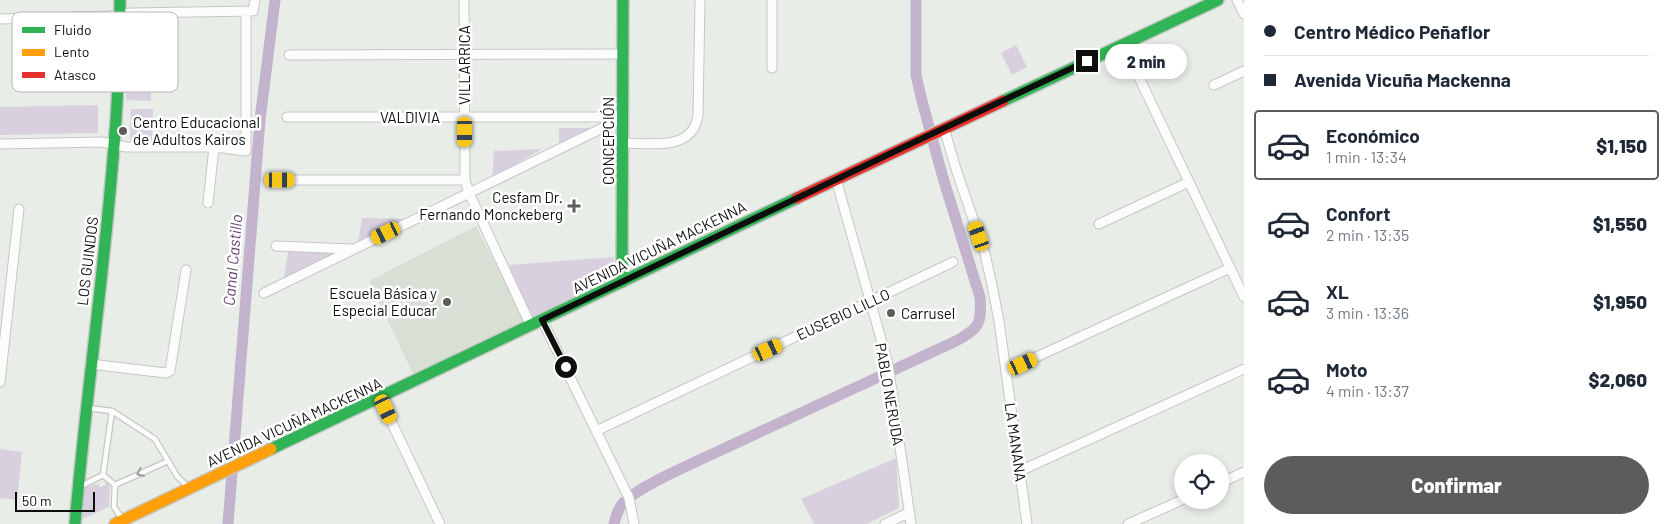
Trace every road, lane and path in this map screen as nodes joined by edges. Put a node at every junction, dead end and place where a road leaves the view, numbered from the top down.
1 (255, 0) edge
2 (464, 0) edge
3 (622, 0) edge
4 (700, 0) edge
5 (772, 0) edge
6 (1218, 0) edge
7 (1237, 0) edge
8 (249, 11) junction
9 (178, 13) edge
10 (1244, 14) edge
11 (1123, 44) junction
12 (623, 54) junction
13 (289, 55) dead end
14 (464, 55) junction
15 (772, 68) dead end
16 (1244, 71) edge
17 (1214, 85) dead end
18 (116, 92) edge
19 (287, 117) dead end
20 (465, 117) junction
21 (623, 118) junction
22 (944, 128) junction
23 (623, 143) junction
24 (0, 144) edge
25 (114, 144) junction
26 (214, 147) junction
27 (836, 179) junction
28 (280, 180) dead end
29 (465, 180) junction
30 (1189, 182) junction
31 (469, 194) junction
32 (208, 203) dead end
33 (19, 209) dead end
34 (1099, 224) dead end
35 (276, 246) dead end
36 (354, 249) junction
37 (953, 262) dead end
38 (1230, 268) junction
39 (186, 270) dead end
40 (622, 282) junction
41 (264, 293) dead end
42 (1244, 297) edge
43 (4, 301) edge
44 (870, 301) junction
45 (542, 320) junction
46 (531, 326) junction
47 (90, 364) junction
48 (1244, 368) edge
49 (1006, 371) junction
50 (0, 377) edge
51 (380, 398) junction
52 (86, 408) junction
53 (112, 411) junction
54 (596, 431) junction
55 (168, 460) junction
56 (1020, 471) junction
57 (1244, 472) edge
58 (103, 475) junction
59 (1229, 479) edge
60 (115, 485) junction
61 (77, 488) junction
62 (189, 489) junction
63 (1174, 504) edge
64 (910, 512) junction
65 (120, 523) edge
66 (75, 524) edge
67 (440, 524) edge
68 (634, 524) edge
69 (885, 524) edge
70 (911, 524) edge
71 (1027, 524) edge
72 (1128, 524) edge

1 - 8 street
2 - 14 street, VILLARRICA
3 - 12 main road, CONCEPCIÓN
4 - 23 street
5 - 15 street
6 - 11 main road, AVENIDA VICUÑA MACKENNA
7 - 10 street
8 - 9 street
8 - 26 street
11 - 22 main road, AVENIDA VICUÑA MACKENNA
11 - 30 street
12 - 14 street
12 - 21 main road, CONCEPCIÓN
13 - 14 street
14 - 20 street, VILLARRICA
16 - 17 street
18 - 25 main road, LOS GUINDOS
19 - 20 street, VALDIVIA
20 - 21 street, VALDIVIA
20 - 29 street, VILLARRICA
21 - 23 main road, CONCEPCIÓN
21 - 31 street
22 - 27 main road, AVENIDA VICUÑA MACKENNA
22 - 49 street, LA MANANA
23 - 40 main road, CONCEPCIÓN
24 - 25 street
25 - 26 street
25 - 47 main road, LOS GUINDOS
26 - 32 street
27 - 40 main road, AVENIDA VICUÑA MACKENNA
27 - 44 street, PABLO NERUDA
28 - 29 street
29 - 31 street, VILLARRICA
30 - 34 street
30 - 38 street
31 - 36 street
31 - 46 street, VILLARRICA
33 - 43 street
35 - 36 street
36 - 41 street
37 - 44 street, EUSEBIO LILLO
38 - 42 street
38 - 49 street
39 - 47 street
40 - 45 main road, AVENIDA VICUÑA MACKENNA
43 - 50 street
44 - 54 street, EUSEBIO LILLO
44 - 64 street, PABLO NERUDA
45 - 46 main road, AVENIDA VICUÑA MACKENNA
45 - 54 street
46 - 51 main road, AVENIDA VICUÑA MACKENNA
47 - 52 main road, LOS GUINDOS
48 - 56 street
49 - 56 street, LA MANANA
51 - 62 main road, AVENIDA VICUÑA MACKENNA
51 - 67 street
52 - 53 lane
52 - 61 main road, LOS GUINDOS
53 - 55 lane
53 - 58 lane
54 - 68 street
55 -> 60 lane
55 - 62 lane
56 - 71 street, LA MANANA
57 - 59 street
58 - 60 lane
58 - 61 lane
60 - 65 lane
61 - 66 main road, LOS GUINDOS
62 - 65 main road, AVENIDA VICUÑA MACKENNA
63 - 72 street
64 - 69 street
64 - 70 street, PABLO NERUDA

